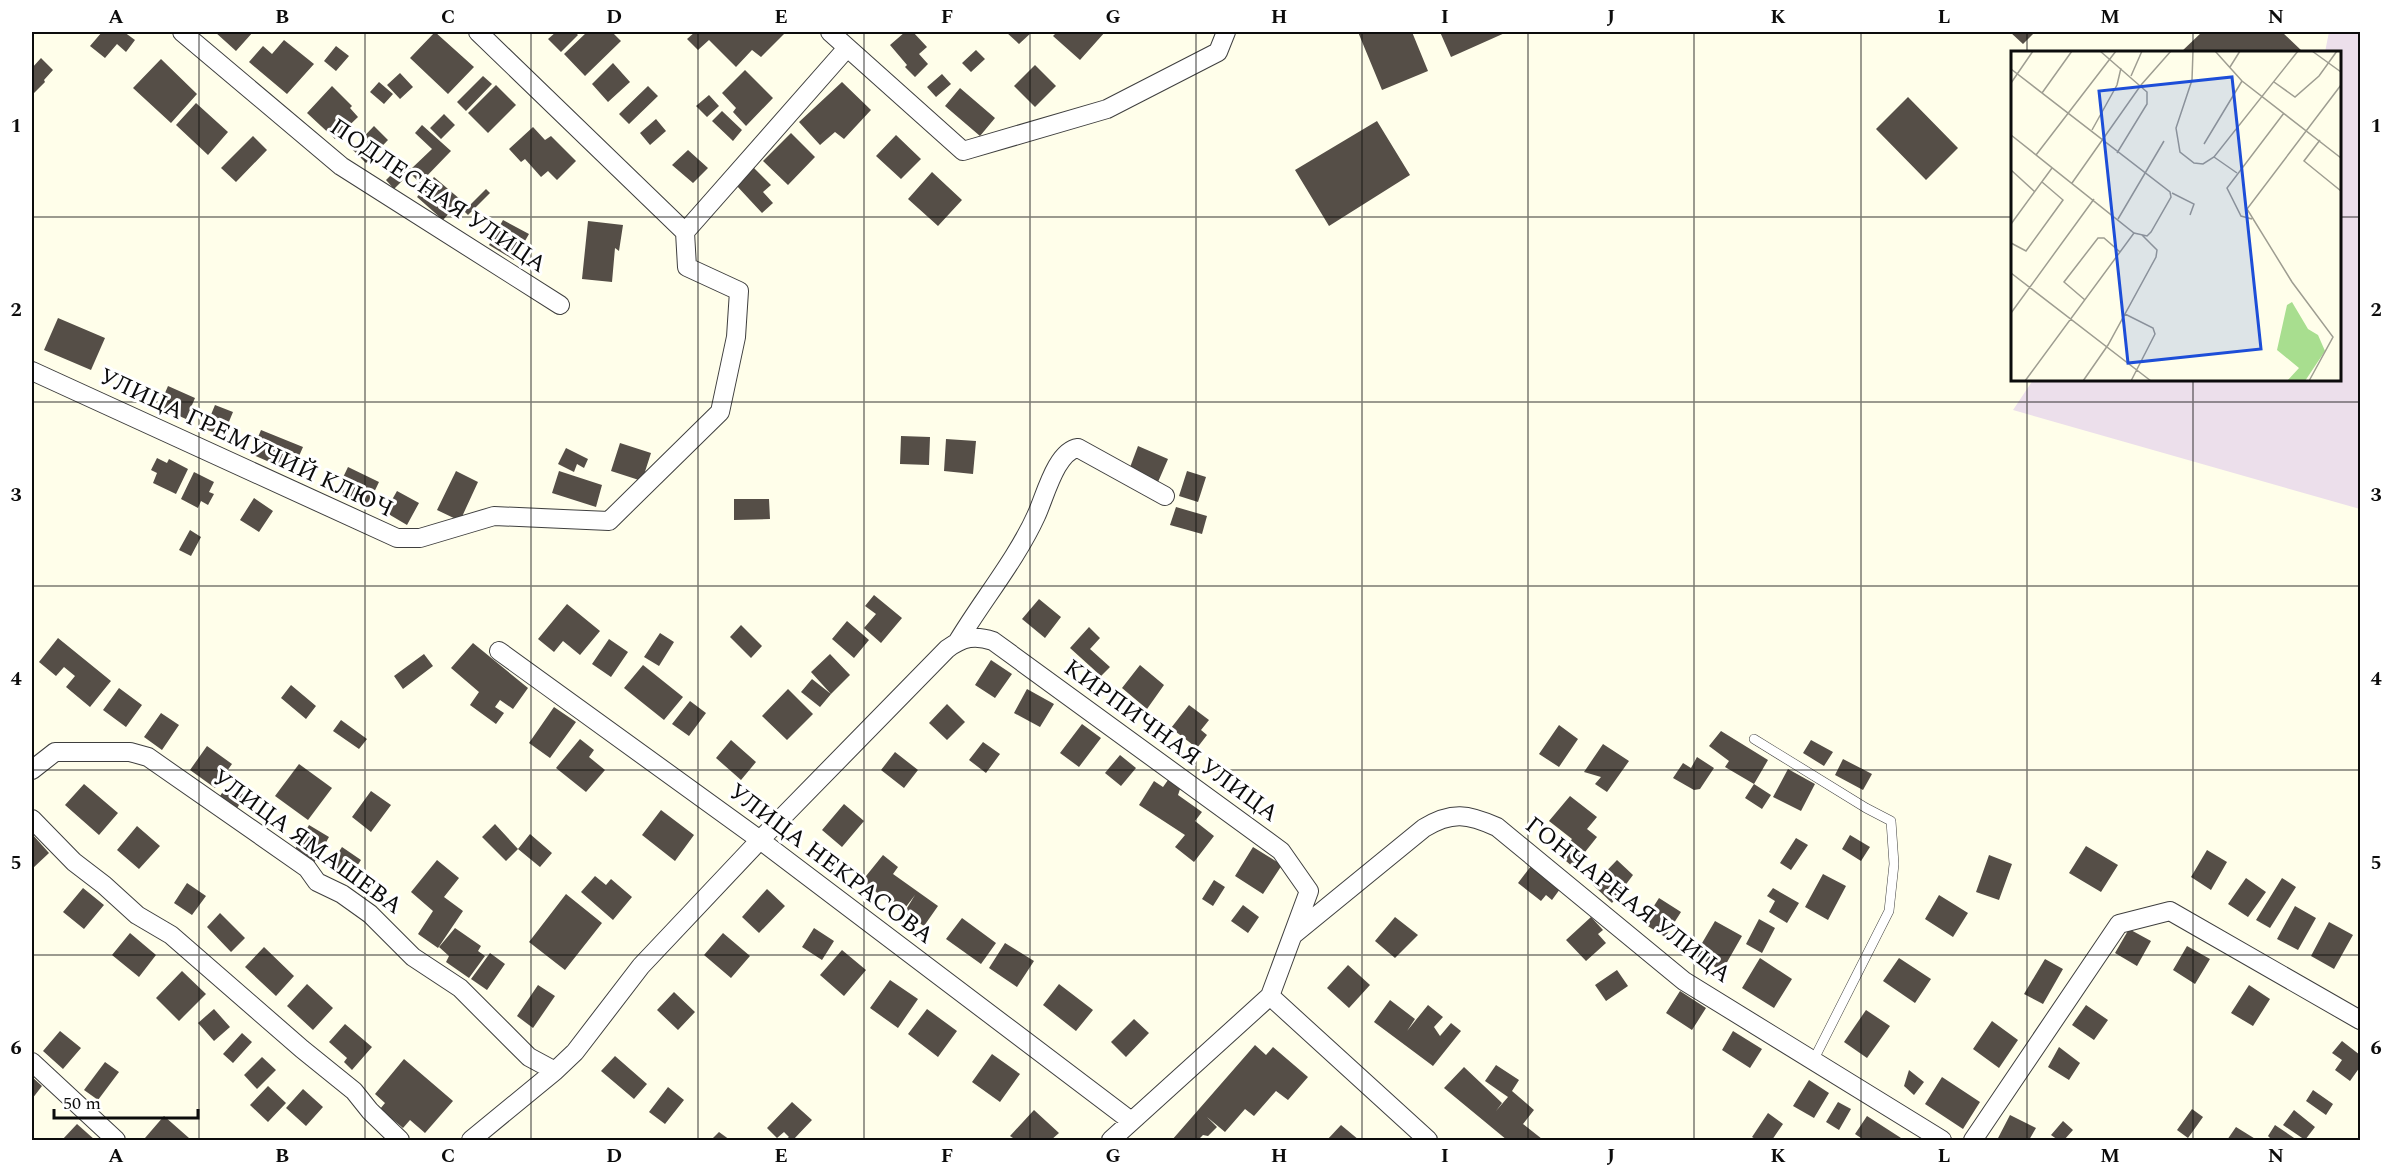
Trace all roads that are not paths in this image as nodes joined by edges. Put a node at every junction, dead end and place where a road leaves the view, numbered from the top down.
1 (182, 32) edge
2 (478, 32) edge
3 (830, 32) edge
4 (1226, 32) edge
5 (847, 48) junction
6 (684, 232) junction
7 (560, 305) dead end
8 (32, 371) edge
9 (1165, 496) dead end
10 (958, 641) junction
11 (499, 651) dead end
12 (1755, 739) dead end
13 (32, 770) edge
14 (32, 819) edge
15 (760, 840) junction
16 (1292, 936) junction
17 (1270, 996) junction
18 (2361, 1020) edge
19 (1814, 1061) junction
20 (32, 1062) edge
21 (555, 1071) junction
22 (1131, 1121) junction
23 (116, 1140) edge
24 (400, 1140) edge
25 (471, 1140) edge
26 (1111, 1140) edge
27 (1426, 1140) edge
28 (1942, 1140) edge
29 (1973, 1140) edge

1 - 7 street, ПОДЛЕСНАЯ УЛИЦА
2 - 6 street
3 - 5 street
4 - 5 street
5 - 6 street
6 - 8 street, УЛИЦА ГРЕМУЧИЙ КЛЮЧ
9 - 10 street
10 - 15 street
10 - 16 street, КИРПИЧНАЯ УЛИЦА
11 - 15 street, УЛИЦА НЕКРАСОВА
12 - 19 lane
13 - 21 street, УЛИЦА ЯМАШЕВА
14 - 24 street
15 - 21 street
15 - 22 street, УЛИЦА НЕКРАСОВА
16 - 17 street
16 - 19 street, ГОНЧАРНАЯ УЛИЦА
17 - 22 street
17 - 27 street
18 - 29 street
19 - 28 street, ГОНЧАРНАЯ УЛИЦА
20 - 23 street
21 - 25 street
22 - 26 street

